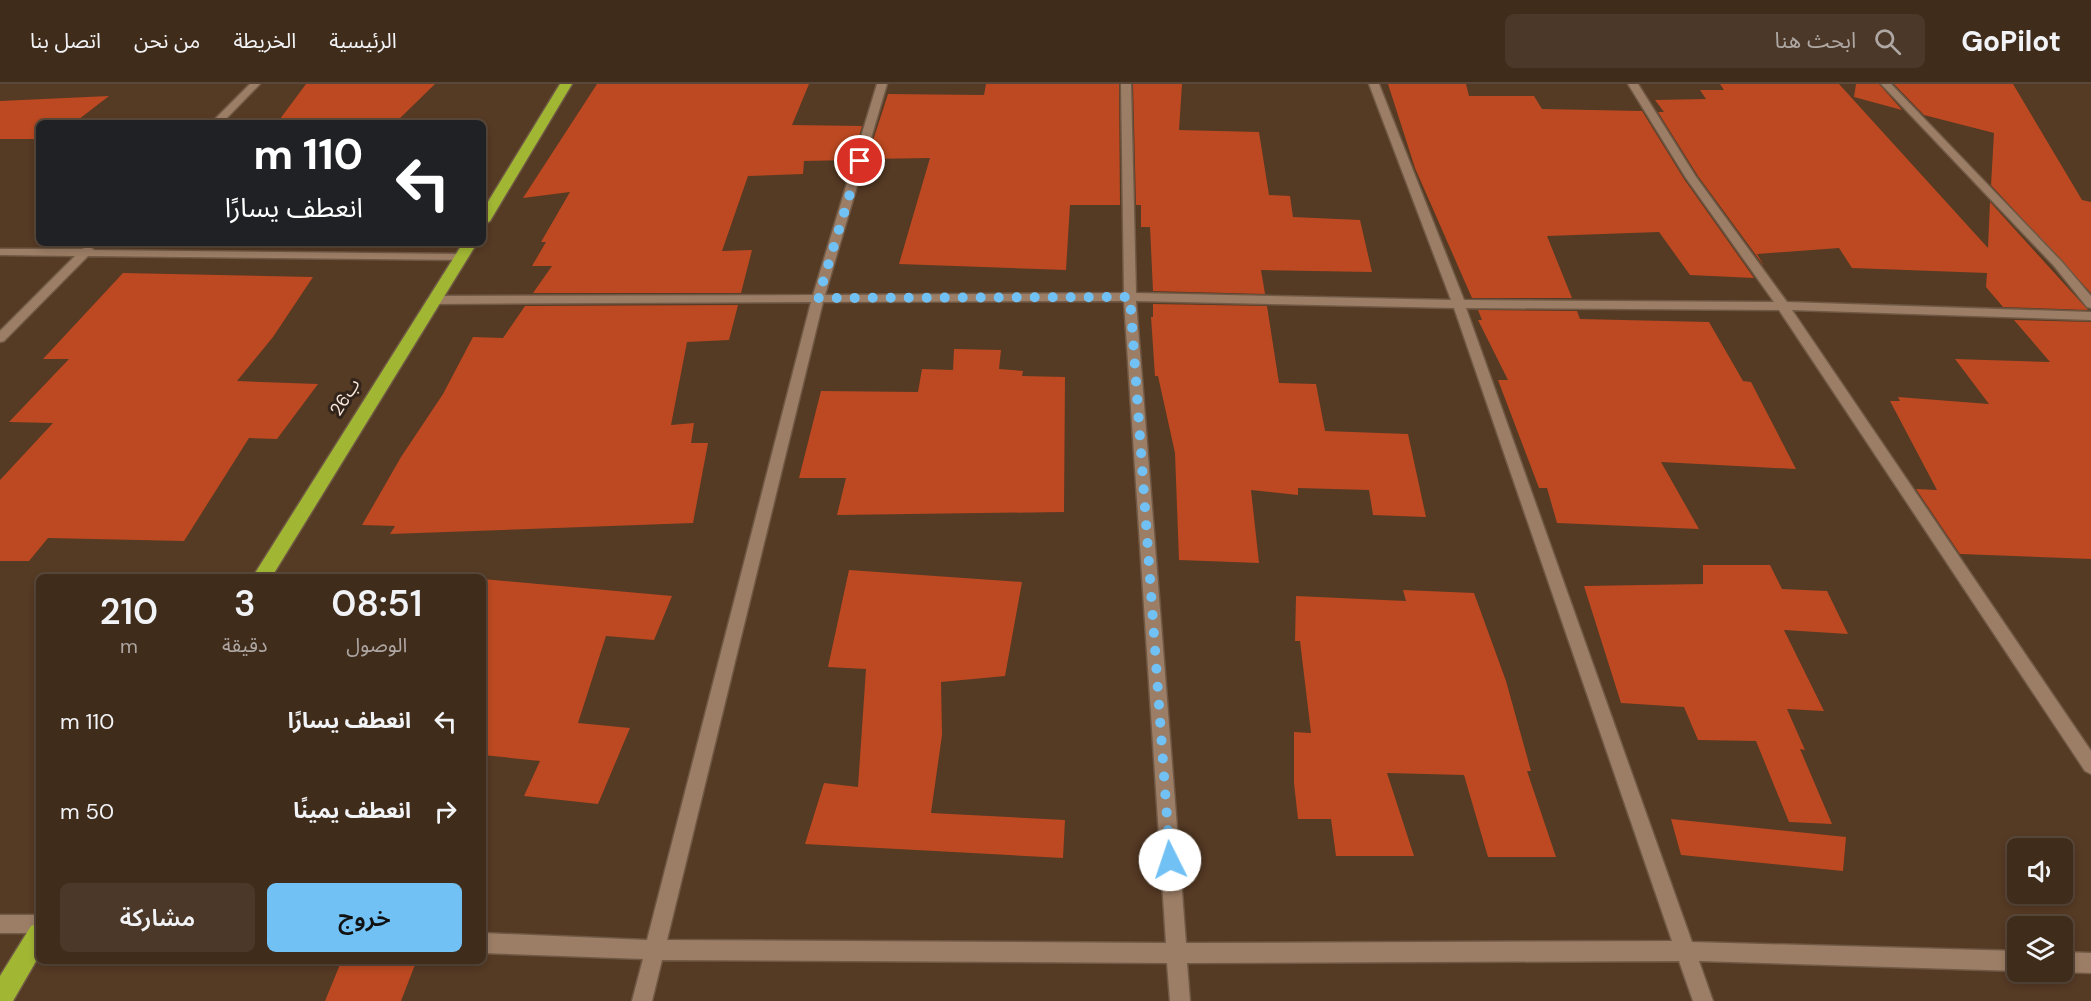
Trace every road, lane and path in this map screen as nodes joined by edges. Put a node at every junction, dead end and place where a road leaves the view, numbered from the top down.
1 (255, 84) edge
2 (566, 84) edge
3 (882, 84) edge
4 (1126, 84) edge
5 (1374, 84) edge
6 (1632, 84) edge
7 (1886, 84) edge
8 (219, 120) edge
9 (486, 216) edge
10 (93, 246) edge
11 (466, 250) edge
12 (0, 252) edge
13 (86, 253) junction
14 (1130, 297) junction
15 (818, 298) junction
16 (433, 300) junction
17 (1459, 304) junction
18 (2091, 304) edge
19 (1784, 306) junction
20 (2091, 316) edge
21 (0, 338) edge
22 (263, 574) edge
23 (2091, 766) edge
24 (0, 924) edge
25 (36, 924) edge
26 (36, 939) edge
27 (486, 943) edge
28 (655, 950) junction
29 (1685, 951) junction
30 (1177, 953) junction
31 (2007, 961) edge
32 (2073, 962) edge
33 (2091, 963) edge
34 (0, 999) edge
35 (642, 1001) edge
36 (1180, 1001) edge
37 (1703, 1001) edge

1 - 8 street
2 - 9 highway
3 - 15 street
4 - 14 street
5 - 17 street
6 - 19 street
7 - 18 street
10 - 13 street
11 - 13 street
11 - 16 highway, 26ب
12 - 13 street
13 - 21 street
14 - 15 street
14 - 17 street
14 - 30 street
15 - 16 street
15 - 28 street
16 - 22 highway, 26ب
17 - 19 street
17 - 29 street
19 - 20 street
19 - 23 street
24 - 25 street
26 - 34 highway
27 - 28 street
28 - 30 street
28 - 35 street
29 - 30 street
29 - 31 street
29 - 37 street
30 - 36 street
32 - 33 street

